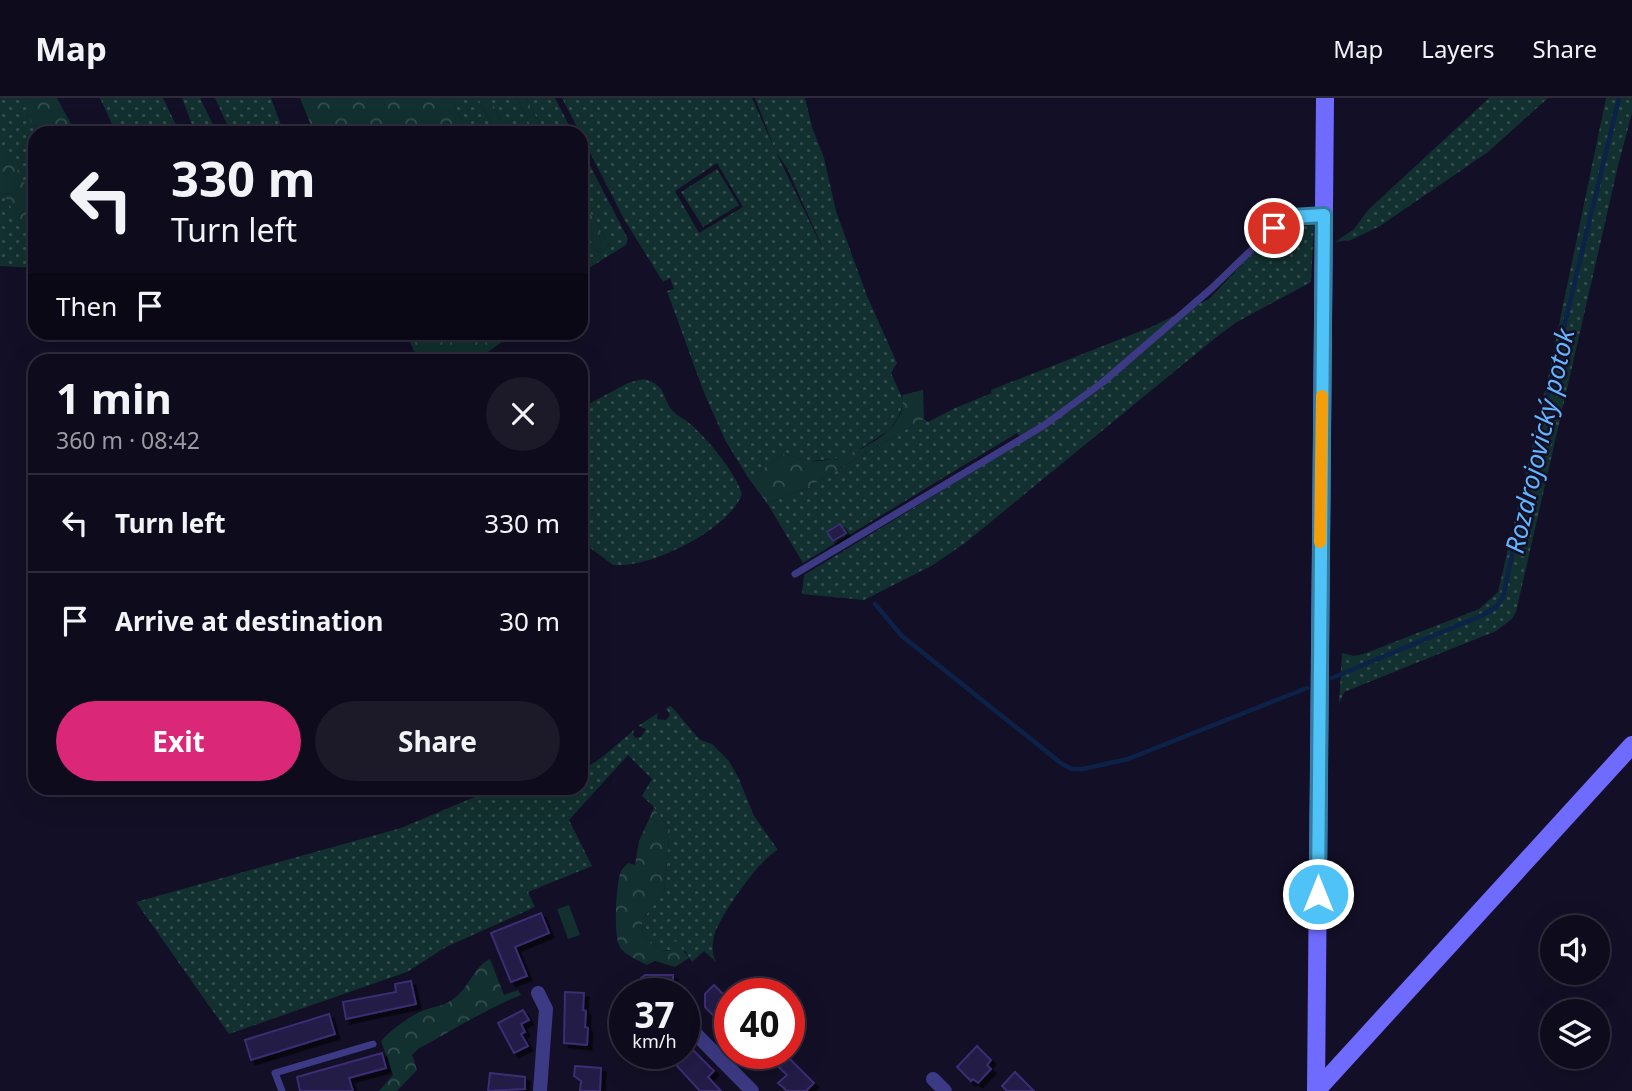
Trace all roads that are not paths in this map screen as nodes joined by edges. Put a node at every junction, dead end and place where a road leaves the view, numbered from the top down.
1 (1325, 98) edge
2 (1324, 215) junction
3 (795, 574) dead end
4 (1632, 745) edge
5 (538, 993) dead end
6 (700, 1038) edge
7 (373, 1044) dead end
8 (933, 1079) dead end
9 (282, 1091) edge
10 (540, 1091) edge
11 (752, 1091) edge
12 (944, 1091) edge
13 (1316, 1091) edge

1 - 2 street
2 - 3 lane
2 - 13 street
4 - 13 street
5 - 10 street
6 - 11 street
7 - 9 lane
8 - 12 street

